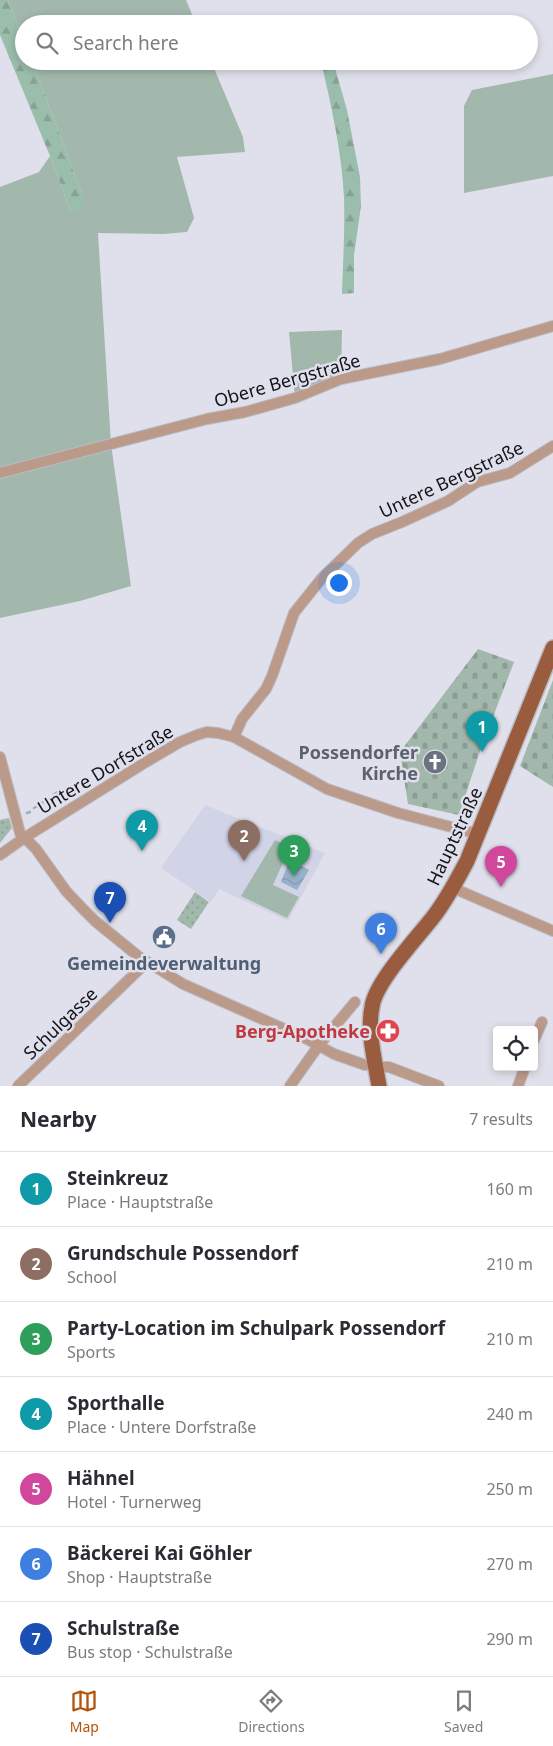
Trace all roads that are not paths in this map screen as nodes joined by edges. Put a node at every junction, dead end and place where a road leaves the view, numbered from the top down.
1 (553, 326) edge
2 (553, 446) edge
3 (0, 473) edge
4 (553, 648) edge
5 (234, 737) junction
6 (0, 758) edge
7 (478, 834) junction
8 (24, 838) junction
9 (0, 855) edge
10 (453, 888) junction
11 (553, 931) edge
12 (147, 962) junction
13 (355, 1002) dead end
14 (542, 1022) dead end
15 (538, 1031) edge
16 (319, 1045) junction
17 (371, 1066) junction
18 (524, 1071) edge
19 (18, 1086) edge
20 (290, 1086) edge
21 (379, 1086) edge
22 (440, 1086) edge
23 (518, 1086) edge

1 - 3 street, Obere Bergstraße
2 - 5 street, Untere Bergstraße
4 - 7 main road, Hauptstraße
5 - 7 street, Untere Dorfstraße
5 - 8 street, Untere Dorfstraße
6 - 8 street
7 - 10 main road, Hauptstraße
8 - 9 street, Untere Dorfstraße
8 - 12 street
10 - 11 street
10 - 17 main road, Hauptstraße
12 - 16 street
12 - 19 street, Schulgasse
13 - 16 street
14 - 15 street
16 - 17 street
16 - 20 street
17 - 21 main road, Hauptstraße
17 - 22 street
18 - 23 street

